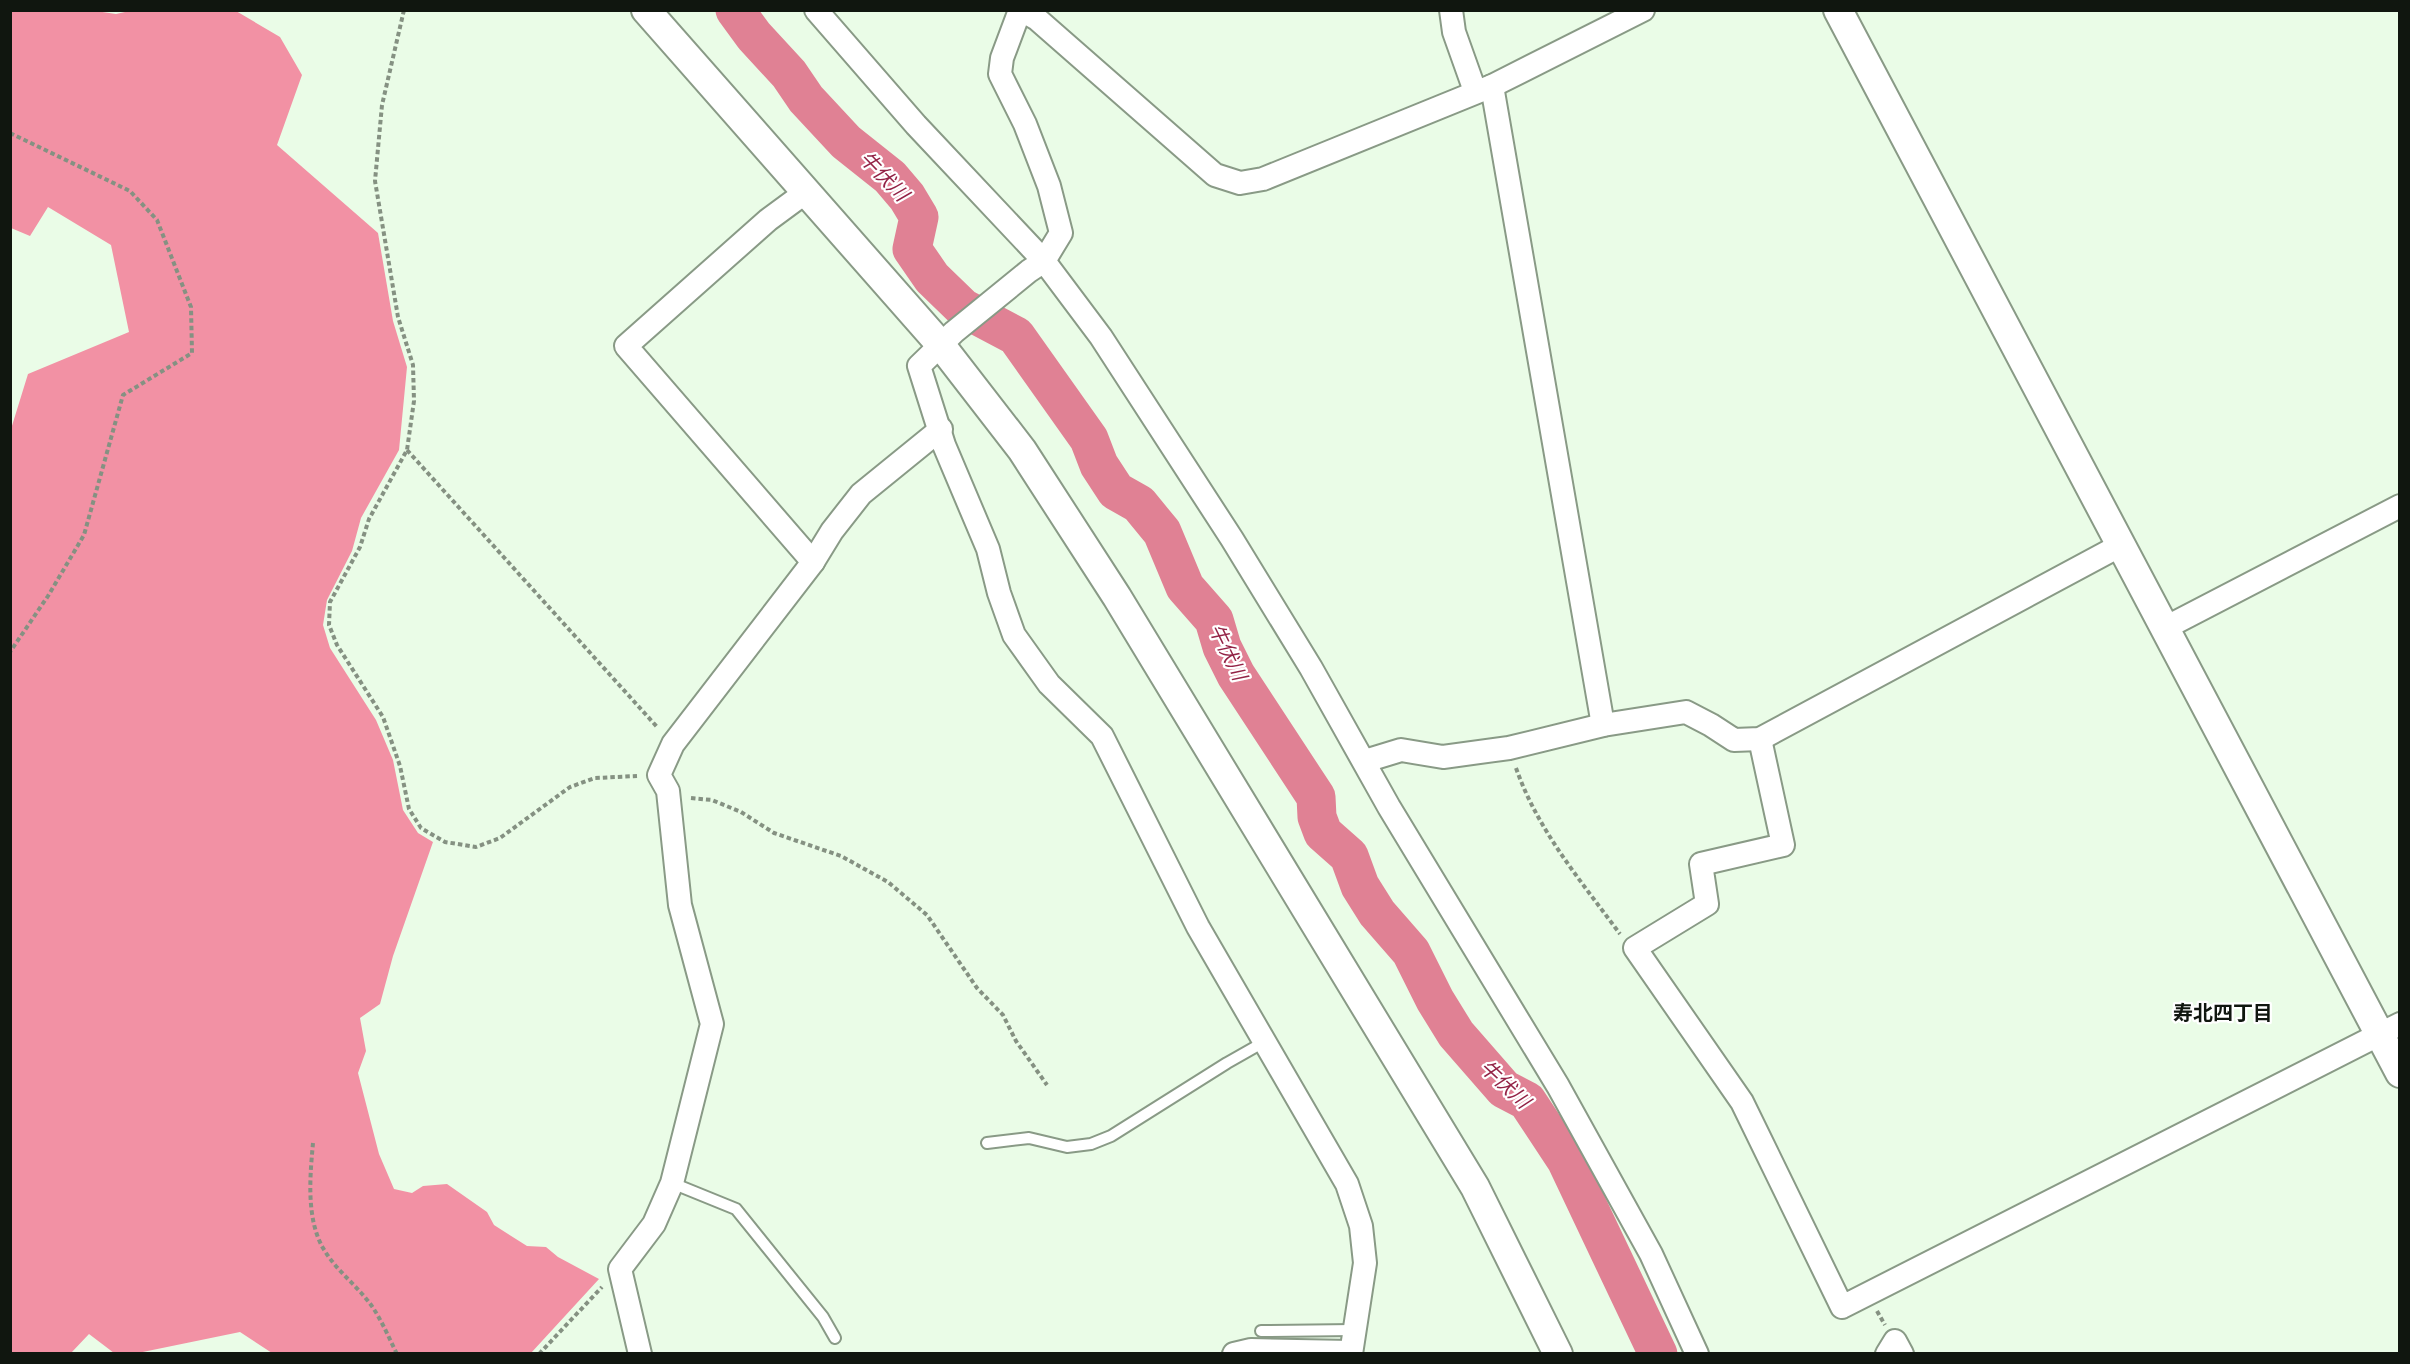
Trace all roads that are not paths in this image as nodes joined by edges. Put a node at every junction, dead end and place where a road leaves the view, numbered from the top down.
1 (646, 10) edge
2 (816, 10) edge
3 (1021, 10) edge
4 (1451, 10) edge
5 (1643, 10) edge
6 (1838, 10) edge
7 (1483, 88) junction
8 (806, 192) junction
9 (1036, 266) junction
10 (947, 338) junction
11 (940, 429) junction
12 (2400, 506) edge
13 (2121, 545) junction
14 (813, 562) junction
15 (2163, 629) junction
16 (1603, 725) junction
17 (1760, 739) junction
18 (1365, 761) junction
19 (2389, 1029) edge
20 (1264, 1042) junction
21 (2400, 1073) edge
22 (987, 1143) dead end
23 (672, 1183) junction
24 (1354, 1330) junction
25 (1261, 1331) dead end
26 (835, 1338) dead end
27 (640, 1353) edge
28 (1234, 1353) edge
29 (1351, 1353) edge
30 (1558, 1353) edge
31 (1697, 1353) edge

1 - 8 street
2 - 9 street
3 - 7 street
3 - 9 street
4 - 7 street
5 - 7 street
6 - 13 street
7 - 16 street
8 - 10 street
8 - 14 street
9 - 10 street
9 - 18 street
10 - 11 street
10 - 30 street
11 - 14 street
11 - 20 street
12 - 15 street
13 - 15 street
13 - 17 street
14 - 23 street
15 - 19 street
16 - 17 street
16 - 18 street
17 - 19 street
18 - 31 street
19 - 21 street
20 - 22 lane
20 - 24 street
23 - 26 lane
23 - 27 street
24 - 25 lane
24 - 29 street
28 - 29 street

